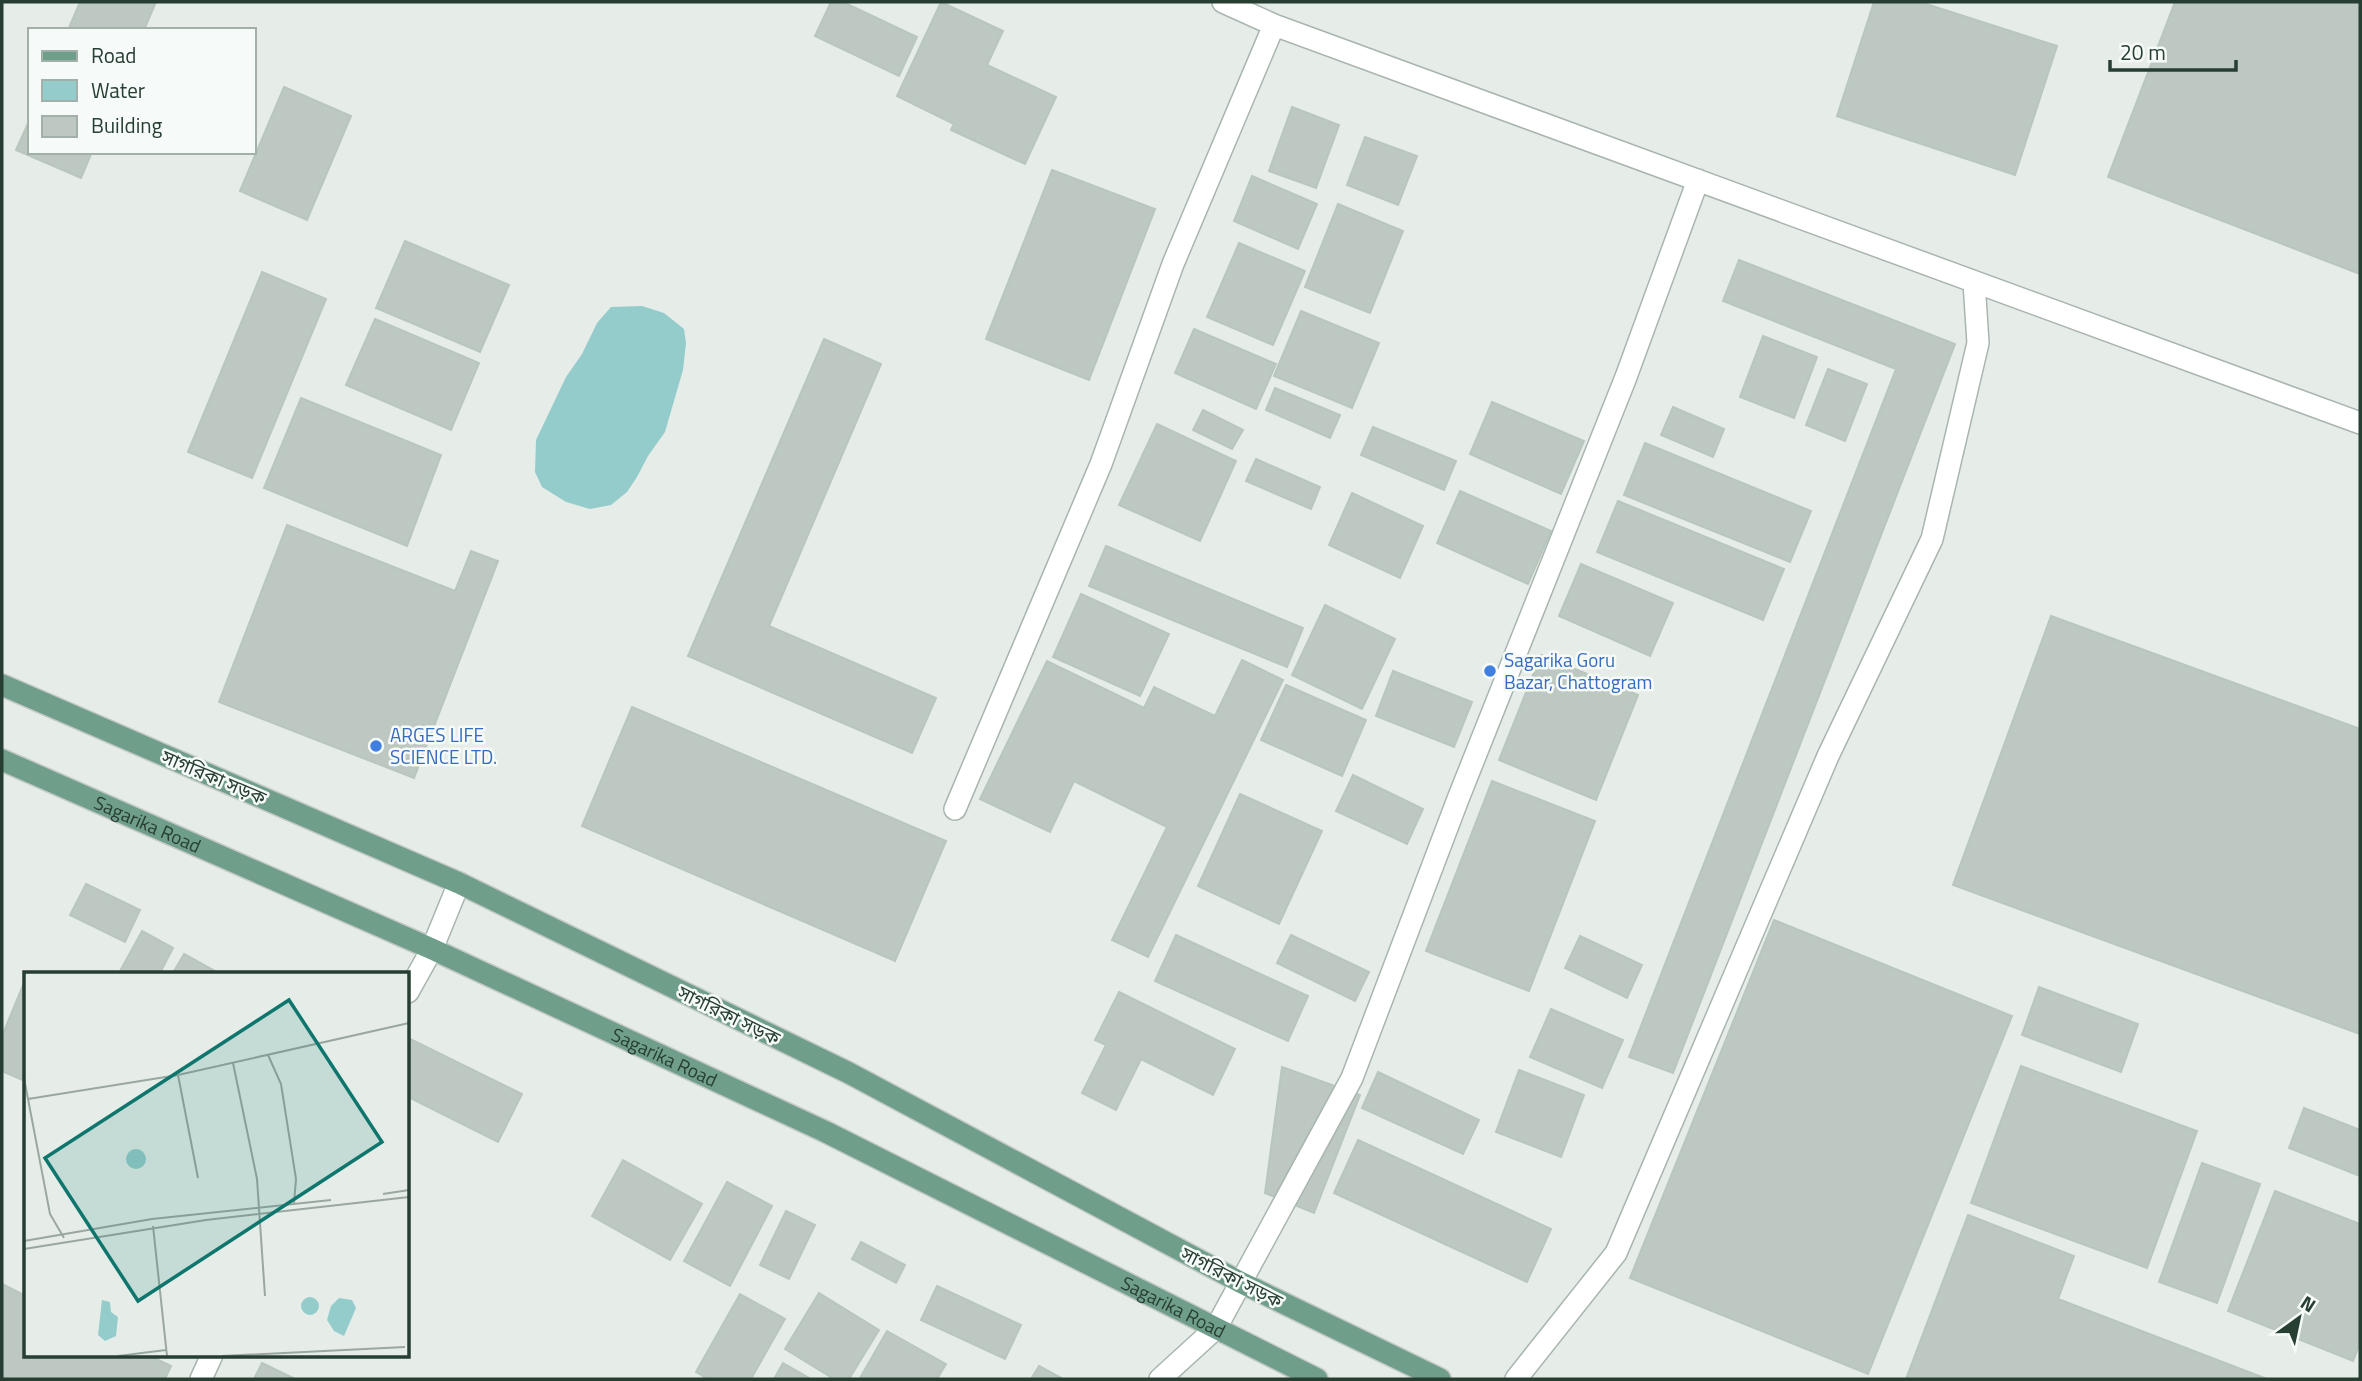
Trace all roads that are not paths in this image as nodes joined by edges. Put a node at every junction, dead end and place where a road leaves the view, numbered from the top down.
1 (1223, 2) edge
2 (1274, 25) junction
3 (1698, 180) junction
4 (1974, 282) junction
5 (2360, 423) edge
6 (2, 685) edge
7 (2, 760) edge
8 (955, 809) dead end
9 (459, 883) junction
10 (432, 949) junction
11 (410, 988) edge
12 (1240, 1282) junction
13 (1216, 1328) junction
14 (212, 1356) edge
15 (201, 1379) edge
16 (1160, 1379) edge
17 (1317, 1379) edge
18 (1440, 1379) edge
19 (1516, 1379) edge

1 - 2 street
2 - 3 street
2 - 8 street
3 - 4 street
3 - 12 street
4 - 5 street
4 - 19 street
6 - 9 main road, সাগরিকা সড়ক
7 - 10 main road, Sagarika Road
9 - 10 street
9 - 12 main road, সাগরিকা সড়ক
10 - 11 street
10 - 13 main road, Sagarika Road
12 - 13 street
12 - 18 main road, সাগরিকা সড়ক
13 - 16 street
13 - 17 main road, Sagarika Road
14 - 15 street

